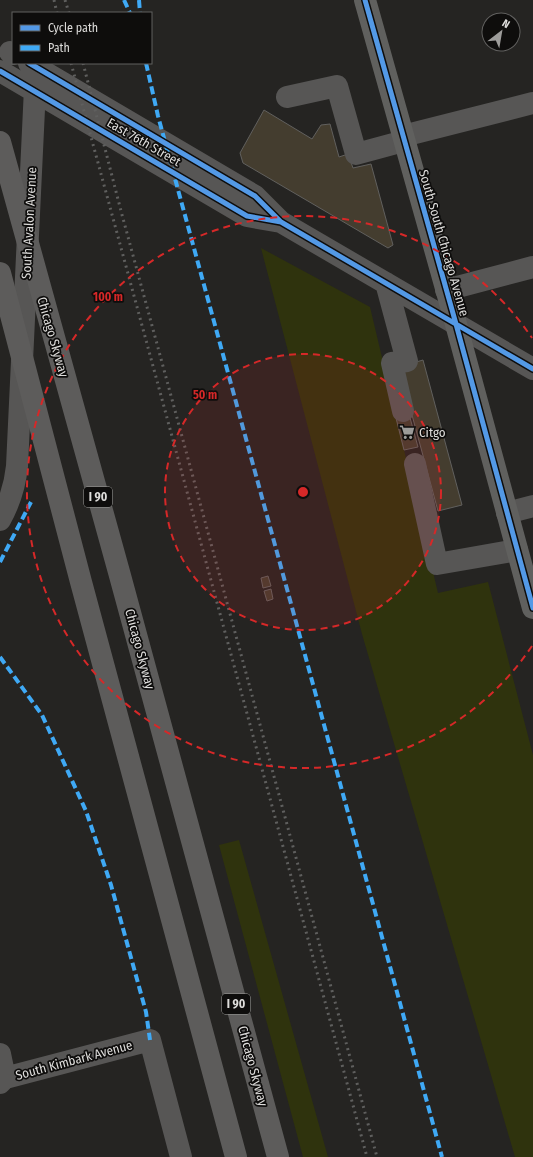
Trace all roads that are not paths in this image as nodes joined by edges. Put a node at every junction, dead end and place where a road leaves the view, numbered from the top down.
1 (365, 0) edge
2 (12, 64) edge
3 (32, 65) edge
4 (35, 91) junction
5 (287, 97) dead end
6 (533, 103) edge
7 (404, 138) junction
8 (0, 142) edge
9 (281, 222) junction
10 (533, 267) edge
11 (0, 273) edge
12 (386, 284) junction
13 (446, 290) junction
14 (456, 324) junction
15 (533, 369) edge
16 (403, 411) dead end
17 (414, 464) dead end
18 (533, 506) edge
19 (507, 513) junction
20 (0, 520) edge
21 (517, 550) junction
22 (528, 572) edge
23 (533, 608) edge
24 (0, 1054) edge
25 (2, 1081) edge
26 (181, 1157) edge
27 (236, 1157) edge
28 (278, 1157) edge

1 - 7 main road, South South Chicago Avenue
2 - 4 street, East 76th Street
3 - 4 street, South Avalon Avenue
3 - 9 street, East 76th Street
4 - 9 street, East 76th Street
4 - 20 street, South Avalon Avenue
5 - 7 street
6 - 7 street
7 - 13 main road, South South Chicago Avenue
8 - 28 highway, Chicago Skyway / I 90
9 - 12 street, East 76th Street
10 - 13 street
11 - 27 highway
12 - 14 street, East 76th Street
12 - 16 street
13 - 14 main road, South South Chicago Avenue
14 - 15 street, East 76th Street
14 - 19 main road, South South Chicago Avenue
17 - 21 street
18 - 19 street
19 - 21 main road, South South Chicago Avenue
21 - 22 main road, South South Chicago Avenue
22 - 23 main road, South South Chicago Avenue
24 - 25 street
25 - 26 street, South Kimbark Avenue

